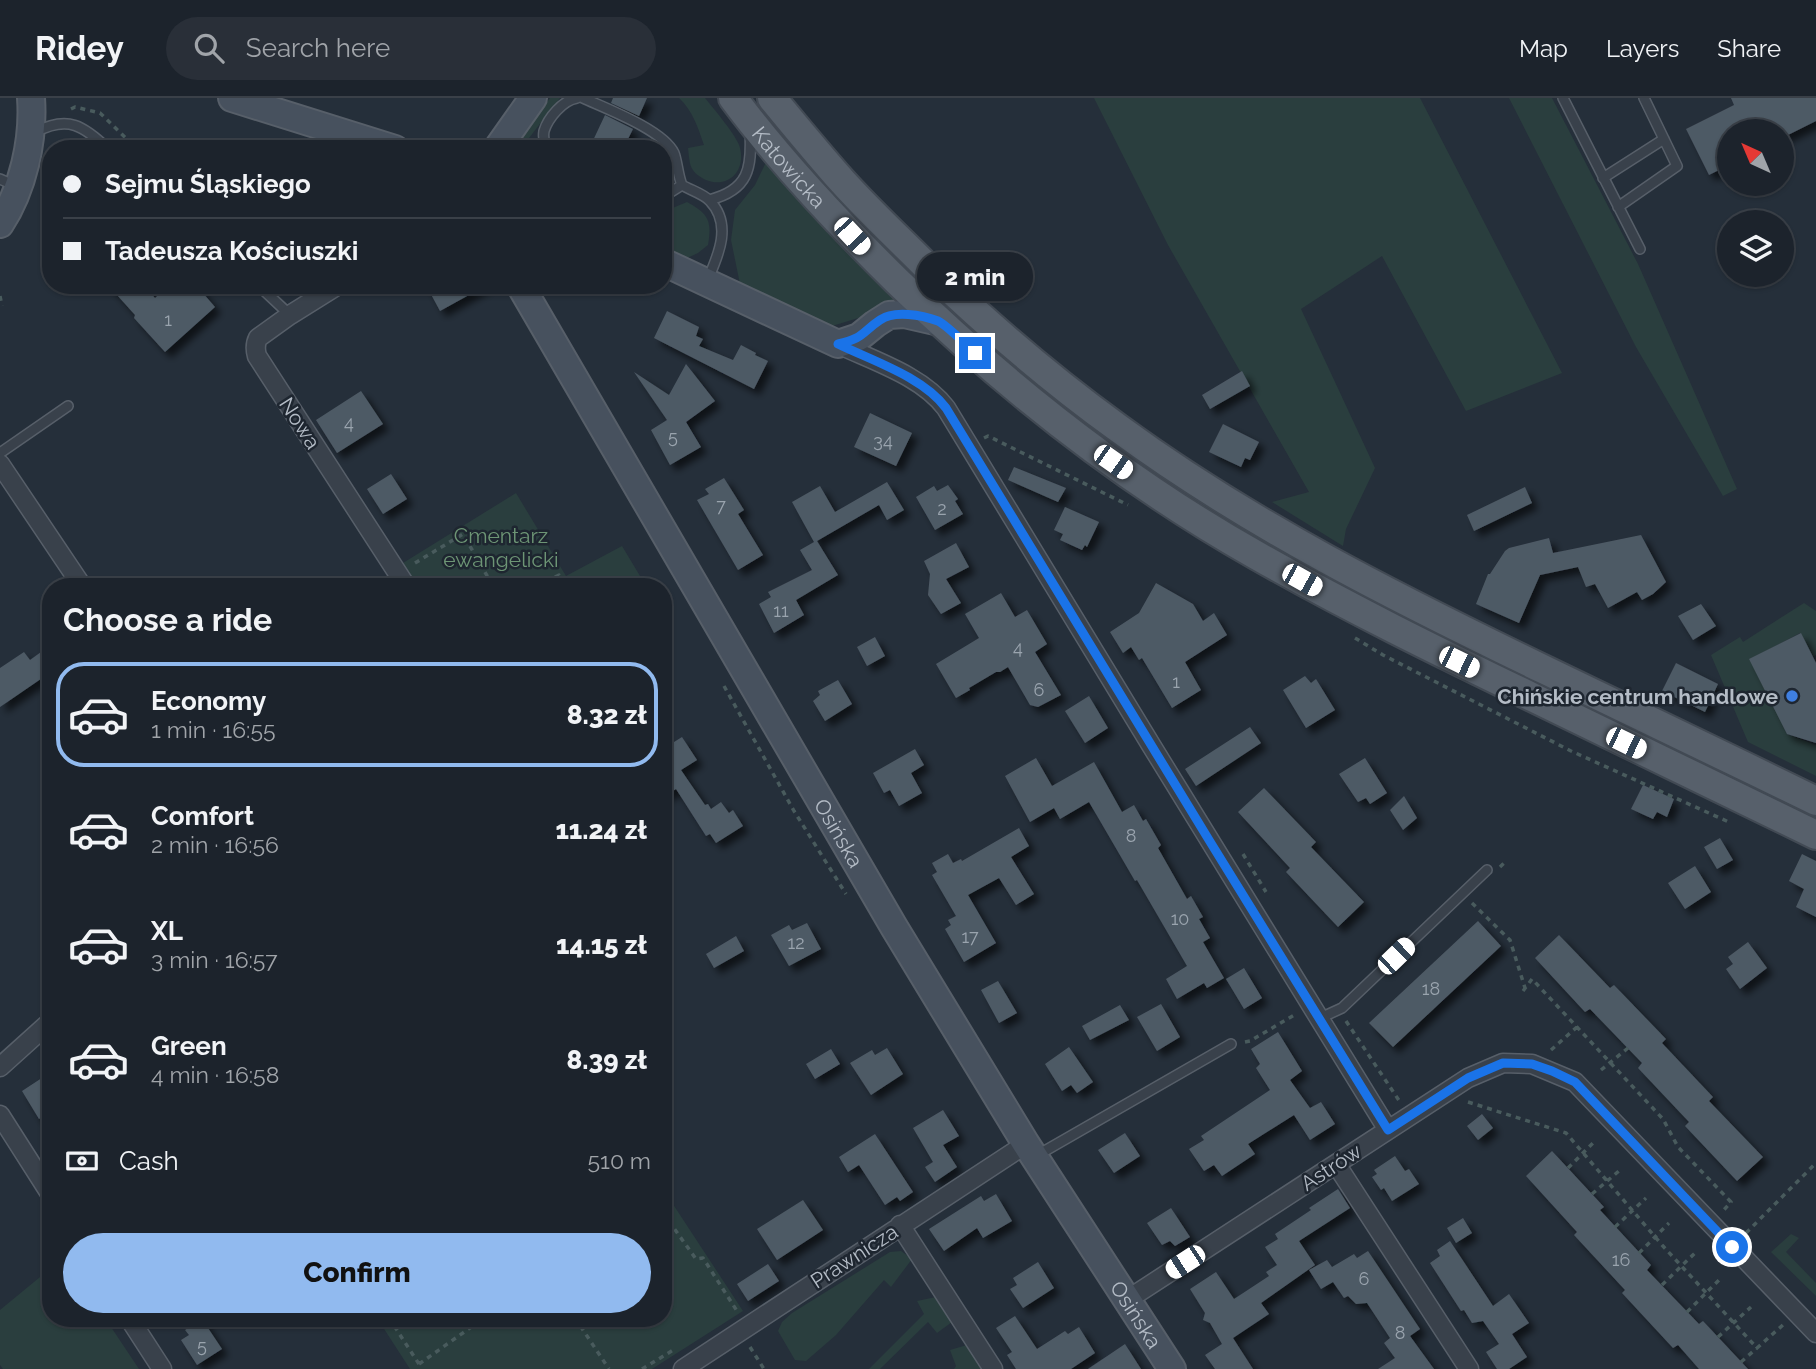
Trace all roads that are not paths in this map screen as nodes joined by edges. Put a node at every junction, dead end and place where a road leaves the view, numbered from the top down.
1 (232, 98) edge
2 (533, 98) edge
3 (577, 98) edge
4 (583, 98) edge
5 (733, 98) edge
6 (772, 98) edge
7 (1563, 98) edge
8 (1644, 98) edge
9 (35, 112) edge
10 (750, 121) junction
11 (1664, 139) junction
12 (99, 140) edge
13 (366, 140) edge
14 (503, 140) edge
15 (544, 140) edge
16 (664, 140) edge
17 (672, 150) edge
18 (1603, 178) junction
19 (9, 183) edge
20 (682, 185) junction
21 (672, 191) edge
22 (709, 200) junction
23 (1618, 207) junction
24 (0, 224) edge
25 (1640, 249) dead end
26 (672, 266) edge
27 (706, 282) junction
28 (268, 294) edge
29 (324, 294) edge
30 (525, 294) edge
31 (290, 315) junction
32 (939, 322) junction
33 (838, 344) junction
34 (68, 406) dead end
35 (0, 453) edge
36 (0, 464) edge
37 (77, 578) edge
38 (400, 578) edge
39 (1816, 801) edge
40 (1816, 835) edge
41 (1492, 870) road end
42 (1314, 1012) junction
43 (42, 1029) edge
44 (1231, 1044) road end
45 (0, 1067) edge
46 (0, 1115) edge
47 (1388, 1130) junction
48 (1030, 1150) junction
49 (1336, 1164) junction
50 (42, 1181) edge
51 (900, 1225) junction
52 (1127, 1300) junction
53 (135, 1327) edge
54 (1816, 1333) edge
55 (162, 1369) edge
56 (683, 1369) edge
57 (993, 1369) edge
58 (1172, 1369) edge
59 (1469, 1369) edge

1 - 13 street
2 - 14 street
3 - 15 lane
4 - 16 lane
5 - 10 main road, Katowicka
6 - 39 main road, Katowicka
7 - 18 lane
8 - 11 lane
9 - 12 lane
9 - 19 street
10 - 22 lane
10 - 32 main road, Katowicka
11 - 18 lane
11 - 23 lane
17 - 20 lane
18 - 23 lane
19 - 24 street
20 - 21 lane
20 - 22 lane
22 - 27 lane
23 - 25 lane
26 - 27 street
27 - 33 street
28 - 31 lane
29 - 31 street, Nowa
30 - 48 street, Osińska
31 - 38 street, Nowa
32 - 33 street
32 - 40 main road, Katowicka
33 - 42 street
34 - 35 lane
36 - 37 street
41 - 42 lane
42 - 47 street
43 - 45 street
44 - 48 lane
46 - 50 street
47 - 49 street, Astrów
47 - 54 street, Astrów
48 - 51 street, Prawnicza
48 - 52 street, Osińska
49 - 52 street, Astrów
49 - 59 street
51 - 56 street, Prawnicza
51 - 57 street
52 - 58 street, Osińska
53 - 55 street

